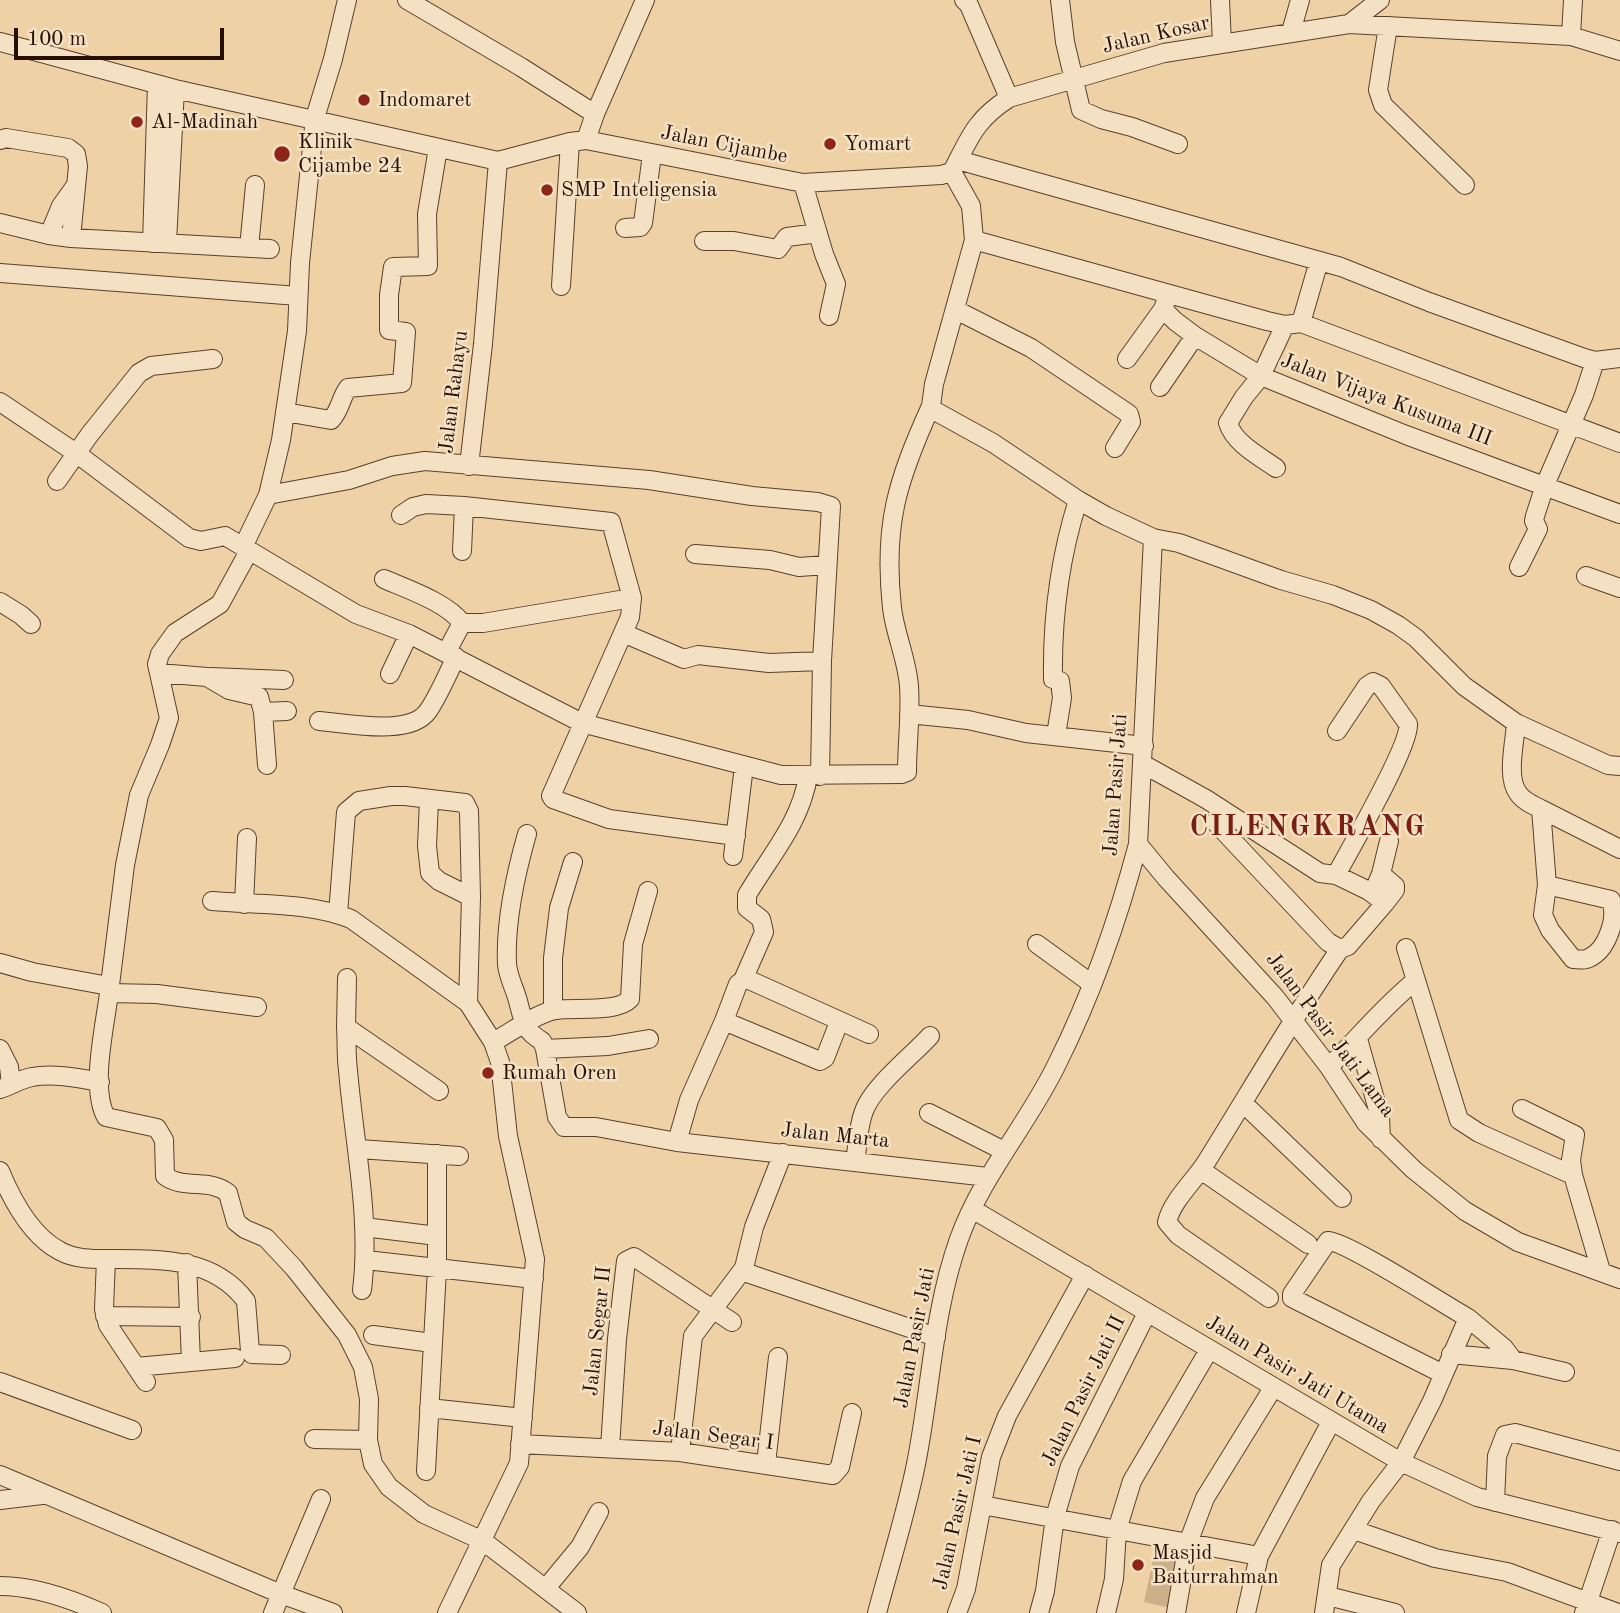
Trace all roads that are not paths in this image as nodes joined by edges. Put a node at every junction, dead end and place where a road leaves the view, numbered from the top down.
1 (347, 0) edge
2 (407, 0) edge
3 (645, 0) edge
4 (964, 0) edge
5 (1060, 0) edge
6 (1220, 0) edge
7 (1300, 0) edge
8 (1380, 0) edge
9 (1573, 0) edge
10 (1349, 24) junction
11 (1388, 26) junction
12 (1292, 32) junction
13 (1571, 36) junction
14 (0, 42) edge
15 (1222, 43) junction
16 (1620, 51) edge
17 (1074, 79) junction
18 (157, 84) junction
19 (175, 89) junction
20 (1009, 98) junction
21 (594, 114) junction
22 (315, 118) junction
23 (0, 140) edge
24 (578, 141) junction
25 (1178, 144) dead end
26 (438, 148) junction
27 (652, 154) junction
28 (498, 161) junction
29 (955, 166) junction
30 (163, 172) junction
31 (803, 183) junction
32 (76, 185) junction
33 (255, 185) dead end
34 (1465, 185) dead end
35 (0, 223) edge
36 (625, 228) dead end
37 (818, 233) junction
38 (49, 235) junction
39 (71, 238) junction
40 (974, 240) junction
41 (704, 241) dead end
42 (160, 243) junction
43 (249, 248) junction
44 (270, 249) dead end
45 (1319, 261) junction
46 (0, 273) edge
47 (561, 286) dead end
48 (298, 296) junction
49 (1166, 302) junction
50 (956, 310) junction
51 (829, 316) dead end
52 (1293, 324) junction
53 (1195, 336) junction
54 (1620, 358) edge
55 (214, 359) dead end
56 (1127, 359) dead end
57 (1595, 361) junction
58 (1261, 376) junction
59 (1160, 387) dead end
60 (0, 402) edge
61 (931, 406) junction
62 (285, 412) junction
63 (1572, 425) junction
64 (1620, 443) edge
65 (1115, 448) dead end
66 (76, 453) junction
67 (469, 466) junction
68 (1276, 468) dead end
69 (57, 481) dead end
70 (1545, 485) junction
71 (268, 495) junction
72 (1078, 500) junction
73 (464, 506) junction
74 (1620, 514) edge
75 (401, 515) dead end
76 (1153, 538) junction
77 (246, 549) junction
78 (463, 551) dead end
79 (695, 554) dead end
80 (827, 565) junction
81 (1518, 567) dead end
82 (1586, 576) dead end
83 (384, 579) dead end
84 (1620, 588) edge
85 (632, 598) junction
86 (0, 602) edge
87 (462, 623) junction
88 (31, 624) dead end
89 (623, 633) junction
90 (409, 634) junction
91 (451, 655) junction
92 (822, 661) junction
93 (159, 673) junction
94 (390, 674) dead end
95 (207, 677) junction
96 (284, 680) dead end
97 (288, 710) dead end
98 (263, 712) junction
99 (909, 714) junction
100 (319, 721) dead end
101 (582, 723) junction
102 (1516, 723) junction
103 (1338, 732) dead end
104 (1056, 735) junction
105 (1144, 746) junction
106 (1143, 764) junction
107 (267, 765) dead end
108 (744, 766) junction
109 (1620, 766) edge
110 (814, 776) junction
111 (429, 800) junction
112 (1541, 809) junction
113 (1214, 822) dead end
114 (527, 834) dead end
115 (736, 836) junction
116 (247, 838) dead end
117 (1389, 841) dead end
118 (1138, 844) junction
119 (1620, 849) edge
120 (733, 856) dead end
121 (573, 862) dead end
122 (1336, 875) junction
123 (1547, 885) junction
124 (648, 891) dead end
125 (471, 897) junction
126 (1379, 898) junction
127 (212, 901) dead end
128 (244, 904) junction
129 (338, 914) junction
130 (1037, 944) dead end
131 (1406, 948) dead end
132 (1340, 949) junction
133 (0, 963) edge
134 (347, 978) dead end
135 (743, 980) junction
136 (1415, 981) junction
137 (1093, 984) junction
138 (109, 990) junction
139 (468, 1003) junction
140 (257, 1007) dead end
141 (553, 1010) junction
142 (1292, 1018) junction
143 (724, 1021) junction
144 (839, 1022) junction
145 (523, 1025) junction
146 (346, 1027) junction
147 (869, 1034) dead end
148 (930, 1036) dead end
149 (649, 1039) dead end
150 (1358, 1039) junction
151 (493, 1042) junction
152 (0, 1049) edge
153 (545, 1049) junction
154 (1329, 1067) junction
155 (100, 1082) junction
156 (6, 1087) edge
157 (439, 1091) dead end
158 (1243, 1103) junction
159 (1522, 1108) dead end
160 (929, 1113) dead end
161 (1381, 1139) junction
162 (677, 1142) junction
163 (359, 1149) junction
164 (1004, 1151) junction
165 (783, 1153) junction
166 (437, 1154) junction
167 (459, 1156) dead end
168 (855, 1161) junction
169 (1201, 1170) junction
170 (0, 1171) edge
171 (1568, 1173) dead end
172 (988, 1177) junction
173 (1342, 1198) dead end
174 (972, 1209) junction
175 (364, 1227) junction
176 (437, 1236) junction
177 (1308, 1244) dead end
178 (106, 1259) junction
179 (366, 1260) junction
180 (187, 1263) junction
181 (744, 1268) junction
182 (437, 1269) junction
183 (1601, 1271) junction
184 (1085, 1275) junction
185 (534, 1279) junction
186 (1620, 1279) edge
187 (362, 1290) dead end
188 (1269, 1298) dead end
189 (713, 1309) junction
190 (1147, 1313) junction
191 (105, 1316) junction
192 (191, 1317) junction
193 (1468, 1318) junction
194 (732, 1322) dead end
195 (373, 1335) dead end
196 (936, 1337) junction
197 (432, 1343) junction
198 (1209, 1350) junction
199 (1451, 1354) junction
200 (281, 1355) dead end
201 (778, 1357) dead end
202 (235, 1358) dead end
203 (1513, 1360) junction
204 (191, 1362) junction
205 (136, 1367) junction
206 (1566, 1373) dead end
207 (1443, 1374) junction
208 (146, 1382) dead end
209 (1, 1386) edge
210 (1273, 1388) junction
211 (429, 1408) junction
212 (852, 1413) dead end
213 (523, 1418) junction
214 (1331, 1422) junction
215 (132, 1430) dead end
216 (314, 1438) dead end
217 (368, 1440) junction
218 (520, 1444) junction
219 (610, 1448) junction
220 (680, 1452) junction
221 (1620, 1461) edge
222 (1401, 1462) junction
223 (766, 1464) junction
224 (426, 1471) dead end
225 (0, 1475) edge
226 (46, 1495) junction
227 (321, 1499) dead end
228 (0, 1500) edge
229 (1495, 1502) junction
230 (982, 1505) junction
231 (599, 1513) dead end
232 (1055, 1517) junction
233 (1117, 1530) junction
234 (1354, 1530) junction
235 (1616, 1532) edge
236 (483, 1541) junction
237 (1188, 1543) junction
238 (1259, 1556) junction
239 (0, 1586) edge
240 (546, 1588) junction
241 (281, 1594) junction
242 (1326, 1605) edge
243 (1585, 1607) edge
244 (102, 1613) edge
245 (273, 1613) edge
246 (332, 1613) edge
247 (447, 1613) edge
248 (577, 1613) edge
249 (877, 1613) edge
250 (957, 1613) edge
251 (1039, 1613) edge
252 (1106, 1613) edge
253 (1177, 1613) edge
254 (1246, 1613) edge
255 (1395, 1613) edge
256 (1618, 1613) edge

1 - 22 street
2 - 21 street
3 - 21 street
4 - 20 street
5 - 17 street
6 - 15 street
7 - 12 street
8 - 10 street
9 - 13 street
10 - 11 street, Jalan Kosar
10 - 12 street, Jalan Kosar
11 - 13 street, Jalan Kosar
11 - 34 street
12 - 15 street, Jalan Kosar
13 - 16 street, Jalan Kosar
14 - 18 street, Jalan Cijambe
15 - 17 street, Jalan Kosar
17 - 20 street, Jalan Kosar
17 - 25 street
18 - 19 street, Jalan Cijambe
18 - 30 street
19 - 22 street, Jalan Cijambe
19 - 30 street
20 - 29 street, Jalan Kosar
21 - 24 street
22 - 26 street, Jalan Cijambe
22 - 48 street
23 - 32 street
24 - 27 street, Jalan Cijambe
24 - 28 street, Jalan Cijambe
24 - 47 street
26 - 28 street, Jalan Cijambe
26 - 62 street
27 - 31 street, Jalan Cijambe
27 - 36 street
28 - 67 street, Jalan Rahayu
29 - 31 street, Jalan Cijambe
29 - 40 street
29 - 45 street
30 - 42 street
31 - 37 street
32 - 38 street
32 - 39 street
33 - 43 street
35 - 38 street
37 - 41 street
37 - 51 street
38 - 39 street
39 - 42 street
40 - 49 street
40 - 50 street
42 - 43 street
43 - 44 street
45 - 52 street
45 - 57 street
46 - 48 street
48 - 62 street
49 - 52 street
49 - 53 street, Jalan Vijaya Kusuma III
49 - 56 street
50 - 61 street
50 - 65 street
52 - 58 street
52 - 63 street
53 - 58 street, Jalan Vijaya Kusuma III
53 - 59 street
54 - 57 street
55 - 66 street
57 - 63 street
58 - 68 street
58 - 70 street, Jalan Vijaya Kusuma III
60 - 66 street
61 - 72 street
61 - 99 street
62 - 71 street
63 - 64 street
63 - 70 street
66 - 69 street
66 - 77 street
67 - 71 street, Jalan Rahayu
67 - 80 street
70 - 74 street, Jalan Vijaya Kusuma III
70 - 81 street
71 - 77 street
72 - 76 street
72 - 104 street
73 - 75 street
73 - 78 street
73 - 85 street
76 - 102 street
76 - 105 street, Jalan Pasir Jati
77 - 90 street
77 - 93 street
79 - 80 street
80 - 92 street
82 - 84 street
83 - 87 street
85 - 87 street
85 - 89 street
86 - 88 street
87 - 91 street
89 - 92 street
89 - 101 street
90 - 91 street
90 - 94 street
91 - 100 street
91 - 101 street
92 - 110 street
93 - 95 street
93 - 138 street
95 - 96 street
95 - 98 street
97 - 98 street
98 - 107 street
99 - 104 street
99 - 110 street
101 - 108 street
101 - 115 street
102 - 109 street
102 - 112 street
103 - 122 street
104 - 105 street
105 - 106 street, Jalan Pasir Jati
106 - 118 street, Jalan Pasir Jati
106 - 122 street
108 - 110 street
108 - 115 street
110 - 135 street
111 - 125 street
111 - 125 street
111 - 129 street
112 - 119 street
112 - 123 street
113 - 132 street
114 - 145 street
115 - 120 street
116 - 128 street
117 - 126 street
118 - 137 street, Jalan Pasir Jati
118 - 142 street, Jalan Pasir Jati Lama
121 - 141 street
122 - 126 street
123 - 123 street
124 - 141 street
125 - 139 street
126 - 132 street
127 - 128 street
128 - 129 street
129 - 139 street
130 - 137 street
131 - 136 street
132 - 142 street
133 - 138 street
134 - 146 street
135 - 143 street
135 - 144 street
136 - 150 street
136 - 171 street
137 - 164 street, Jalan Pasir Jati
138 - 140 street
138 - 155 street
139 - 151 street
141 - 145 street
142 - 154 street, Jalan Pasir Jati Lama
142 - 158 street
143 - 144 street
143 - 162 street
144 - 147 street
145 - 151 street
145 - 153 street
146 - 157 street
146 - 163 street
148 - 168 street
149 - 153 street
150 - 154 street
150 - 161 street
151 - 185 street
152 - 156 street
153 - 162 street, Jalan Marta
154 - 161 street, Jalan Pasir Jati Lama
155 - 156 street
155 - 217 street
158 - 169 street
158 - 173 street
159 - 183 street
160 - 164 street
161 - 183 street, Jalan Pasir Jati Lama
162 - 165 street, Jalan Marta
163 - 166 street
163 - 175 street
164 - 172 street, Jalan Pasir Jati
165 - 168 street, Jalan Marta
165 - 181 street
166 - 167 street
166 - 176 street
168 - 172 street, Jalan Marta
169 - 177 street
169 - 188 street
170 - 178 street
172 - 174 street, Jalan Pasir Jati
174 - 184 street, Jalan Pasir Jati Utama
174 - 196 street, Jalan Pasir Jati
175 - 176 street
175 - 179 street
176 - 182 street
178 - 180 street
178 - 191 street
179 - 182 street
179 - 187 street
180 - 192 street
180 - 200 street
181 - 189 street
181 - 196 street
182 - 185 street
182 - 197 street
183 - 186 street, Jalan Pasir Jati Lama
184 - 190 street, Jalan Pasir Jati Utama
184 - 230 street, Jalan Pasir Jati I
185 - 213 street
189 - 194 street, Jalan Segar II
189 - 219 street, Jalan Segar II
189 - 220 street
190 - 198 street, Jalan Pasir Jati Utama
190 - 232 street, Jalan Pasir Jati II
191 - 192 street
191 - 205 street
192 - 204 street
193 - 199 street
193 - 203 street
193 - 207 street
195 - 197 street
196 - 249 street, Jalan Pasir Jati
197 - 211 street
198 - 210 street, Jalan Pasir Jati Utama
198 - 233 street
199 - 203 street
199 - 207 street
201 - 223 street
202 - 204 street
203 - 206 street
204 - 205 street
205 - 208 street
207 - 222 street
209 - 215 street
210 - 214 street, Jalan Pasir Jati Utama
210 - 237 street
211 - 213 street
211 - 224 street
212 - 223 street, Jalan Segar I
213 - 218 street
214 - 222 street, Jalan Pasir Jati Utama
214 - 238 street
216 - 217 street
217 - 236 street
218 - 219 street, Jalan Segar I
218 - 236 street
219 - 220 street, Jalan Segar I
220 - 223 street, Jalan Segar I
221 - 229 street
222 - 229 street, Jalan Pasir Jati Utama
222 - 234 street
225 - 226 street
226 - 228 street
226 - 241 street
227 - 241 street
229 - 235 street, Jalan Pasir Jati Utama
230 - 232 street
230 - 250 street, Jalan Pasir Jati I
231 - 240 street
232 - 233 street
232 - 251 street, Jalan Pasir Jati II
233 - 237 street
233 - 252 street
234 - 242 street
234 - 243 street
235 - 243 street
236 - 240 street
236 - 247 street
237 - 238 street
237 - 253 street
238 - 254 street
239 - 244 street
240 - 248 street
241 - 245 street
241 - 246 street
242 - 255 street
243 - 256 street

